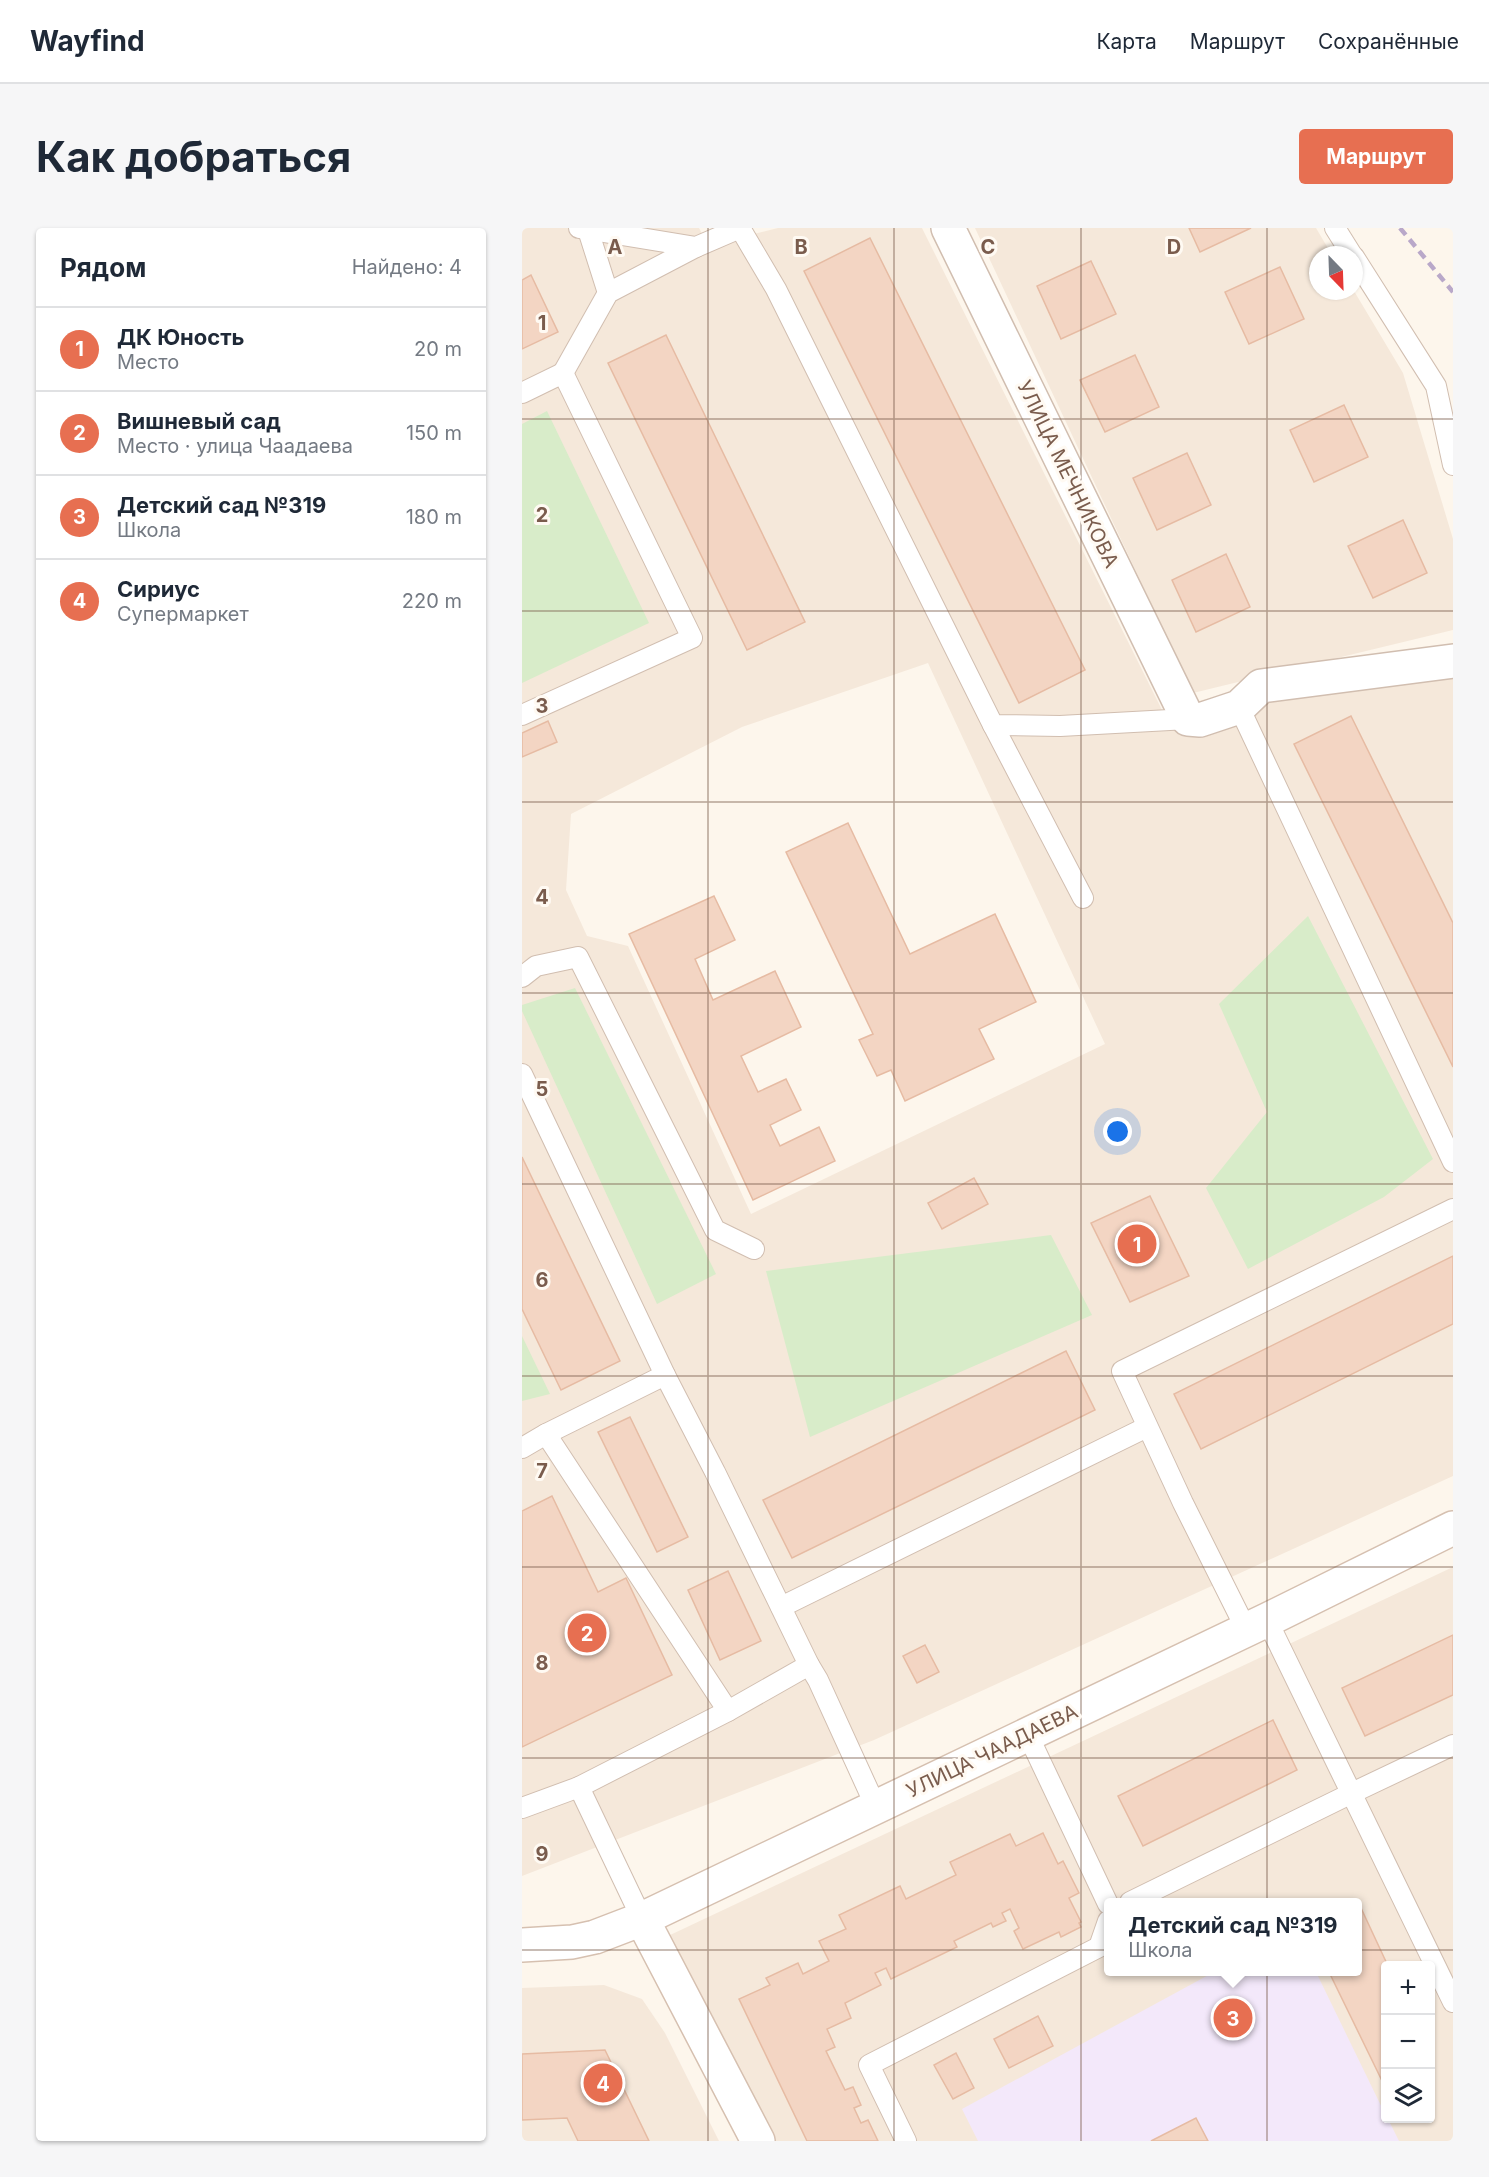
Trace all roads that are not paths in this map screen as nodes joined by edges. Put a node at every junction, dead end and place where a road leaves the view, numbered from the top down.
1 (740, 228) edge
2 (948, 228) edge
3 (1335, 228) edge
4 (583, 229) edge
5 (1347, 246) edge
6 (696, 247) junction
7 (1363, 272) edge
8 (608, 293) junction
9 (563, 373) junction
10 (522, 393) edge
11 (1453, 465) edge
12 (1453, 662) edge
13 (1239, 707) junction
14 (522, 715) edge
15 (1188, 719) junction
16 (993, 725) junction
17 (1083, 898) dead end
18 (522, 977) edge
19 (522, 1074) edge
20 (1453, 1162) edge
21 (1453, 1209) edge
22 (754, 1249) dead end
23 (665, 1375) junction
24 (1147, 1427) junction
25 (546, 1434) junction
26 (522, 1448) edge
27 (1453, 1528) edge
28 (782, 1607) junction
29 (1256, 1625) junction
30 (809, 1665) junction
31 (728, 1711) junction
32 (1027, 1734) junction
33 (1453, 1746) edge
34 (579, 1787) junction
35 (1352, 1793) junction
36 (876, 1807) junction
37 (522, 1808) edge
38 (1105, 1898) edge
39 (1138, 1898) edge
40 (642, 1919) junction
41 (1104, 1934) edge
42 (522, 1945) edge
43 (1453, 2002) edge
44 (758, 2141) edge
45 (906, 2141) edge

1 - 6 lane
1 - 16 lane
2 - 15 street, УЛИЦА МЕЧНИКОВА
3 - 5 lane
4 - 6 lane
4 - 8 lane
6 - 8 lane
7 - 11 lane
8 - 9 lane
9 - 10 lane
9 - 14 lane
12 - 13 street
13 - 15 street
13 - 20 lane
15 - 16 lane
16 - 17 lane
18 - 22 lane
19 - 23 lane
21 - 24 lane
23 - 25 lane
23 - 28 lane
24 - 28 lane
24 - 29 lane
25 - 26 lane
25 - 31 lane
27 - 29 street, УЛИЦА ЧААДАЕВА
28 - 30 lane
29 - 32 street, УЛИЦА ЧААДАЕВА
29 - 35 lane
30 - 31 lane
30 - 36 lane
31 - 34 lane
32 - 36 street, УЛИЦА ЧААДАЕВА
32 - 38 lane
33 - 35 lane
34 - 37 lane
34 - 40 lane
35 - 39 lane
35 - 43 lane
36 - 40 street, УЛИЦА ЧААДАЕВА
40 - 42 street, УЛИЦА ЧААДАЕВА
40 - 44 street
41 - 45 lane

